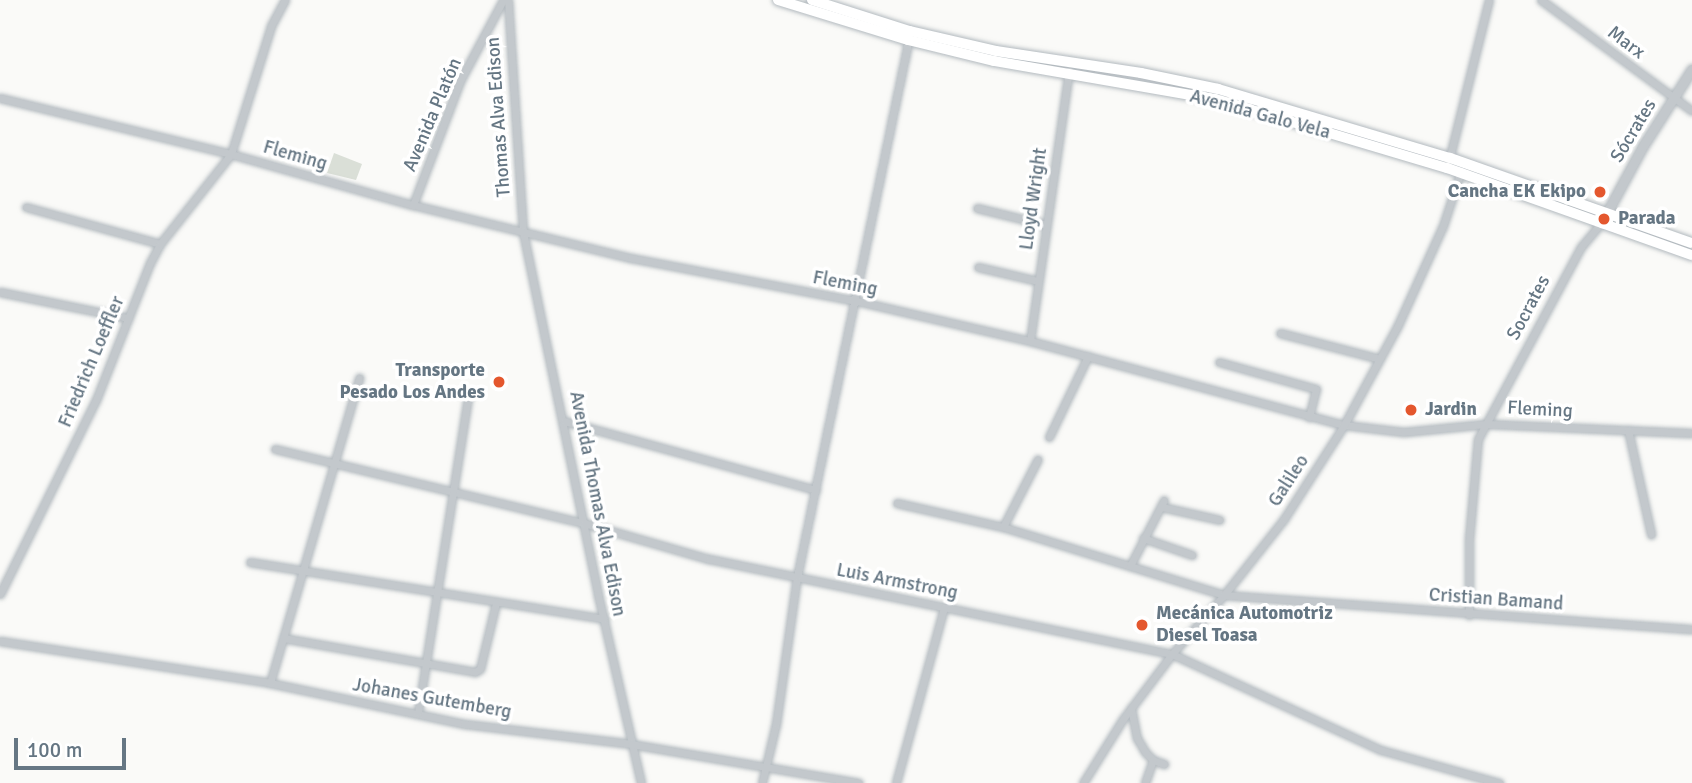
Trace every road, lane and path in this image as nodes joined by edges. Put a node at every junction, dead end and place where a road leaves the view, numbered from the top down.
1 (285, 0) edge
2 (505, 0) edge
3 (778, 0) edge
4 (812, 0) edge
5 (1489, 0) edge
6 (1541, 0) edge
7 (909, 35) junction
8 (1069, 67) junction
9 (1692, 69) edge
10 (1217, 94) junction
11 (0, 98) edge
12 (1674, 98) junction
13 (1692, 111) edge
14 (1337, 123) junction
15 (1333, 135) junction
16 (230, 154) junction
17 (1448, 163) junction
18 (1462, 168) junction
19 (413, 205) junction
20 (26, 207) dead end
21 (977, 208) dead end
22 (1604, 217) junction
23 (1046, 225) junction
24 (523, 232) junction
25 (1692, 243) edge
26 (160, 244) junction
27 (1692, 255) edge
28 (978, 267) dead end
29 (1038, 281) junction
30 (0, 292) edge
31 (852, 300) junction
32 (128, 318) junction
33 (1280, 333) dead end
34 (1030, 341) junction
35 (1088, 356) junction
36 (1380, 359) junction
37 (1219, 362) dead end
38 (359, 378) dead end
39 (468, 398) dead end
40 (1309, 417) junction
41 (564, 421) junction
42 (1486, 424) junction
43 (1344, 425) junction
44 (1628, 430) junction
45 (1692, 433) edge
46 (1049, 437) dead end
47 (275, 449) dead end
48 (1038, 459) dead end
49 (334, 464) junction
50 (816, 490) junction
51 (453, 494) junction
52 (897, 503) dead end
53 (1220, 520) dead end
54 (584, 523) junction
55 (1003, 527) junction
56 (1651, 534) dead end
57 (1143, 538) junction
58 (1192, 555) dead end
59 (250, 562) dead end
60 (1130, 566) junction
61 (303, 570) junction
62 (797, 577) junction
63 (437, 593) junction
64 (0, 594) edge
65 (1224, 595) junction
66 (496, 603) junction
67 (944, 607) junction
68 (1469, 615) junction
69 (604, 619) junction
70 (1692, 629) edge
71 (283, 638) junction
72 (0, 641) edge
73 (1172, 654) junction
74 (426, 664) junction
75 (270, 683) junction
76 (1131, 708) junction
77 (418, 713) junction
78 (631, 744) junction
79 (1153, 760) junction
80 (1164, 764) dead end
81 (767, 767) junction
82 (641, 783) edge
83 (762, 783) edge
84 (859, 783) edge
85 (896, 783) edge
86 (1083, 783) edge
87 (1145, 783) edge
88 (1499, 783) edge

1 - 16 street
2 - 19 street, Avenida Platón
2 - 24 street, Thomas Alva Edison
3 - 7 main road, Avenida Galo Vela
4 - 7 main road, Avenida Galo Vela
5 - 17 street
6 - 12 street, Marx
7 - 8 main road, Avenida Galo Vela
7 - 31 street
8 - 10 main road, Avenida Galo Vela
8 - 23 street, Lloyd Wright
9 - 12 street, Sócrates
10 - 14 main road, Avenida Galo Vela
10 - 15 main road, Avenida Galo Vela
11 - 16 street, Fleming
12 - 13 street, Marx
12 - 22 street, Sócrates
14 - 15 main road
14 - 17 main road, Avenida Galo Vela
15 - 17 main road, Avenida Galo Vela
16 - 19 street, Fleming
16 - 26 street, Friedrich Loeffler
17 - 18 main road, Avenida Galo Vela
18 - 22 main road, Avenida Galo Vela
18 - 36 street, Galileo
19 - 24 street, Fleming
20 - 26 street
21 - 23 street
22 - 25 main road, Avenida Galo Vela
22 - 27 main road, Avenida Galo Vela
22 - 42 street, Socrates
23 - 29 street, Lloyd Wright
24 - 31 street, Fleming
24 - 41 street, Avenida Thomas Alva Edison
26 - 32 street, Friedrich Loeffler
28 - 29 street
29 - 34 street, Lloyd Wright
30 - 32 street
31 - 34 street, Fleming
31 - 50 street
32 - 64 street, Friedrich Loeffler
33 - 36 street
34 - 35 street, Fleming
35 - 40 street, Fleming
35 - 46 street
36 - 43 street, Galileo
37 - 40 street
38 - 49 street
39 - 51 street
40 - 43 street, Fleming
41 - 50 street
41 - 54 street, Avenida Thomas Alva Edison
42 - 43 street, Fleming
42 - 44 street, Fleming
42 - 68 street, Socrates
43 - 65 street, Galileo
44 - 45 street, Fleming
44 - 56 street
47 - 49 street, Luis Armstrong
48 - 55 street
49 - 51 street, Luis Armstrong
49 - 61 street
50 - 62 street
51 - 54 street, Luis Armstrong
51 - 63 street
52 - 55 street, Cristian Bamand
53 - 57 street
54 - 62 street, Luis Armstrong
54 - 69 street, Avenida Thomas Alva Edison
55 - 60 street, Cristian Bamand
57 - 58 street
57 - 60 street
59 - 61 street
60 - 65 street, Cristian Bamand
61 - 63 street
61 - 71 street
62 - 67 street, Luis Armstrong
62 - 81 street
63 - 66 street
63 - 74 street
65 - 68 street, Cristian Bamand
65 - 73 street, Galileo
66 - 69 street
66 - 74 street
67 - 73 street, Luis Armstrong
67 - 85 street
68 - 70 street, Cristian Bamand
69 - 78 street, Avenida Thomas Alva Edison
71 - 74 street
71 - 75 street
72 - 75 street, Johanes Gutemberg
73 - 76 street, Galileo
73 - 88 street, Luis Armstrong
74 - 77 street
75 - 77 street, Johanes Gutemberg
76 - 79 street
76 - 86 street, Galileo
77 - 78 street, Johanes Gutemberg
78 - 81 street, Johanes Gutemberg
78 - 82 street, Avenida Thomas Alva Edison
79 - 80 street
79 - 87 street
81 - 83 street
81 - 84 street, Johanes Gutemberg

